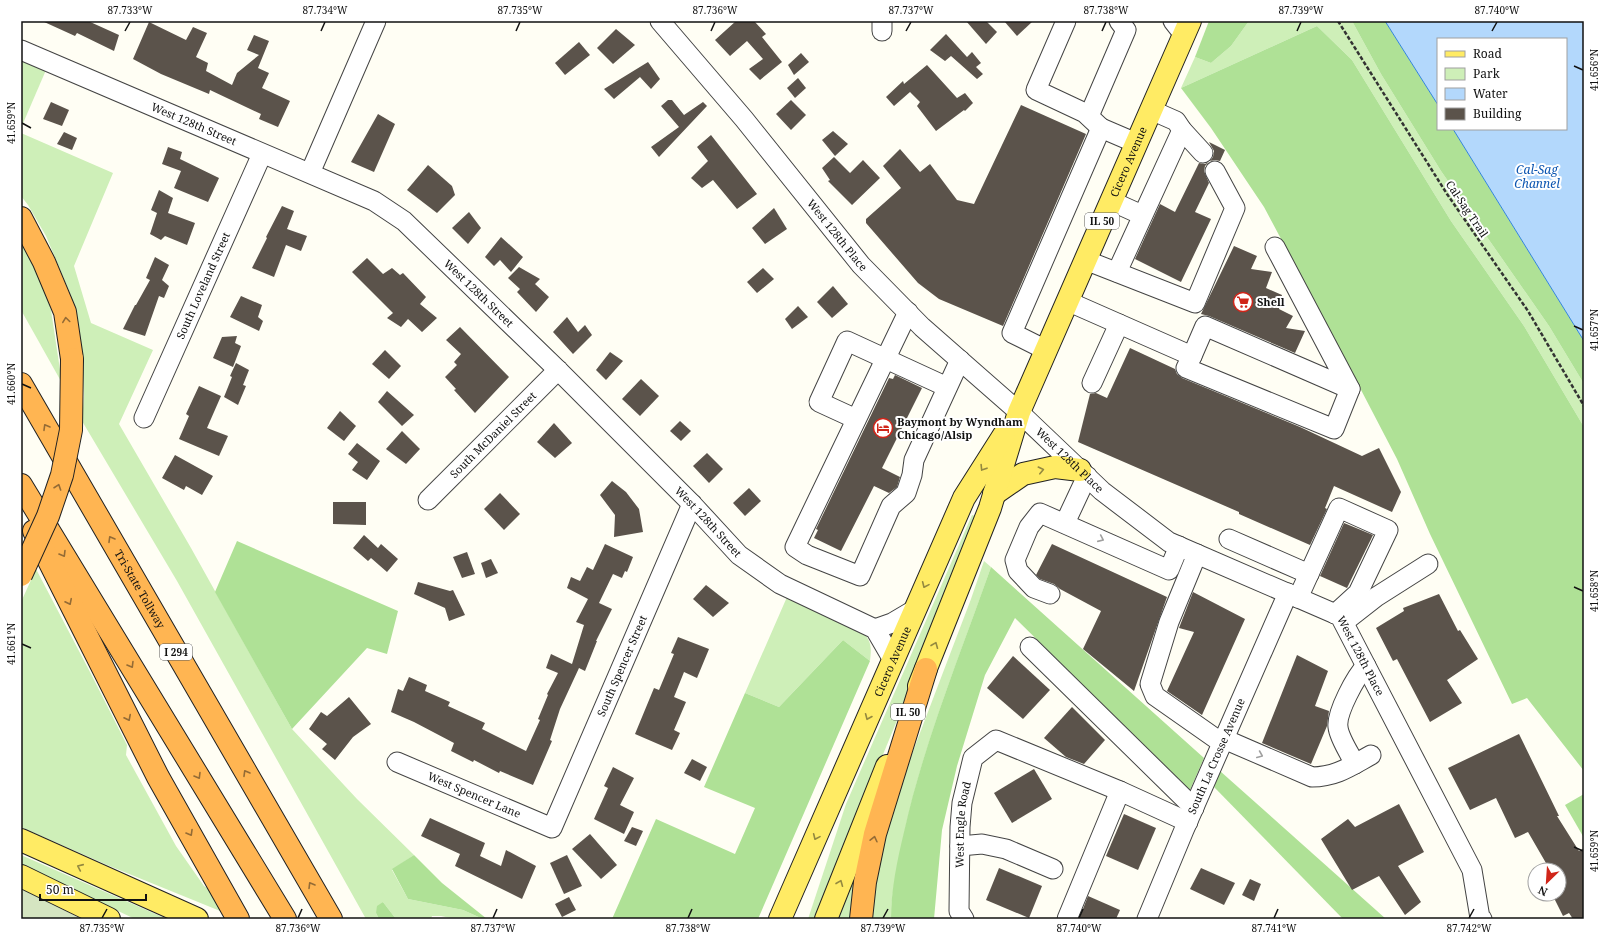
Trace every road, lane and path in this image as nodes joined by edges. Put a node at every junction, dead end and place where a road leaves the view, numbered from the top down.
1 (376, 21) edge
2 (660, 21) edge
3 (1066, 21) edge
4 (1118, 21) edge
5 (1338, 21) edge
6 (1182, 26) edge
7 (21, 50) edge
8 (1151, 110) junction
9 (1095, 122) junction
10 (1182, 130) junction
11 (1136, 143) junction
12 (1204, 153) dead end
13 (262, 154) junction
14 (1215, 171) dead end
15 (310, 173) junction
16 (1111, 201) junction
17 (1142, 215) junction
18 (21, 218) edge
19 (1275, 247) dead end
20 (1085, 260) junction
21 (1117, 272) junction
22 (1067, 301) junction
23 (908, 312) junction
24 (1119, 324) junction
25 (1046, 350) junction
26 (1192, 356) junction
27 (885, 359) junction
28 (960, 360) junction
29 (558, 370) junction
30 (1092, 383) dead end
31 (21, 384) edge
32 (947, 387) junction
33 (1350, 389) junction
34 (1584, 406) edge
35 (1019, 412) junction
36 (144, 418) dead end
37 (856, 419) junction
38 (1083, 473) junction
39 (21, 485) edge
40 (994, 494) junction
41 (428, 500) dead end
42 (692, 504) junction
43 (21, 505) edge
44 (1065, 523) junction
45 (1229, 540) dead end
46 (1179, 546) junction
47 (1197, 554) junction
48 (1428, 564) dead end
49 (1309, 574) junction
50 (21, 575) edge
51 (1050, 594) dead end
52 (1293, 595) junction
53 (914, 610) junction
54 (1339, 618) junction
55 (875, 629) junction
56 (1030, 647) dead end
57 (892, 660) junction
58 (1366, 666) junction
59 (926, 669) junction
60 (1223, 741) junction
61 (397, 762) dead end
62 (1120, 791) junction
63 (1191, 815) junction
64 (552, 828) joint
65 (21, 840) edge
66 (960, 846) junction
67 (1053, 869) dead end
68 (21, 876) edge
69 (109, 919) edge
70 (197, 919) edge
71 (238, 919) edge
72 (285, 919) edge
73 (331, 919) edge
74 (780, 919) edge
75 (826, 919) edge
76 (861, 919) edge
77 (964, 919) edge
78 (1067, 919) edge
79 (1147, 919) edge
80 (1482, 919) edge

1 - 15 street
2 - 23 street, West 128th Place
3 - 9 street
4 - 9 street
5 - 34 path, Cal-Sag Trail
6 - 8 main road, Cicero Avenue / IL 50
7 - 13 street, West 128th Street
8 - 10 street
8 - 11 main road, Cicero Avenue / IL 50
9 - 11 street
9 - 25 street
10 - 12 street
10 - 17 street
11 - 16 main road, Cicero Avenue / IL 50
13 - 15 street, West 128th Street
13 - 36 street, South Loveland Street
14 - 21 street
15 - 29 street, West 128th Street
16 - 17 street
16 - 20 main road, Cicero Avenue / IL 50
17 - 21 street
50 -> 18 highway, bridge
19 - 33 street
20 - 21 street
20 - 22 main road, Cicero Avenue / IL 50
22 - 24 street
22 - 25 main road, Cicero Avenue / IL 50
23 - 27 street
23 - 28 street, West 128th Place
24 - 26 street
24 - 30 street
25 - 35 main road, Cicero Avenue / IL 50
26 - 33 street
26 - 33 street
27 - 32 street
27 - 37 street
27 - 37 street
28 - 32 street
28 - 35 street, West 128th Place
29 - 41 street, South McDaniel Street
29 - 42 street, West 128th Street
73 -> 31 highway, Tri-State Tollway / I 294
32 - 37 street
35 - 38 street, West 128th Place
35 - 40 main road, Cicero Avenue / IL 50
35 -> 53 main road, Cicero Avenue / IL 50
40 -> 38 main road
38 - 44 street
38 - 46 street, West 128th Place
39 -> 72 highway
59 -> 40 main road, Cicero Avenue / IL 50
42 - 55 street, West 128th Street
42 - 64 street, South Spencer Street
43 -> 71 highway
44 -> 46 street
44 - 51 street
45 - 49 street
46 - 47 street, West 128th Place
47 - 52 street, West 128th Place
47 - 60 street
48 - 54 street
49 - 52 street, South La Crosse Avenue
49 - 54 street, South La Crosse Avenue
52 - 54 street, West 128th Place
52 - 60 street, South La Crosse Avenue
53 - 55 street
53 - 57 main road, Cicero Avenue / IL 50
54 - 58 street, West 128th Place
55 - 57 street
56 - 63 street
57 -> 74 main road, Cicero Avenue / IL 50
60 -> 58 street
58 - 80 street, West 128th Place
75 -> 59 main road, Cicero Avenue / IL 50
76 -> 59 highway
60 - 63 street, South La Crosse Avenue
61 - 64 street, West Spencer Lane
62 - 63 street
62 - 66 street, West Engle Road
62 - 78 street
63 - 79 street, South La Crosse Avenue
70 -> 65 main road
66 - 67 street
66 - 77 street, West Engle Road
68 - 69 main road

